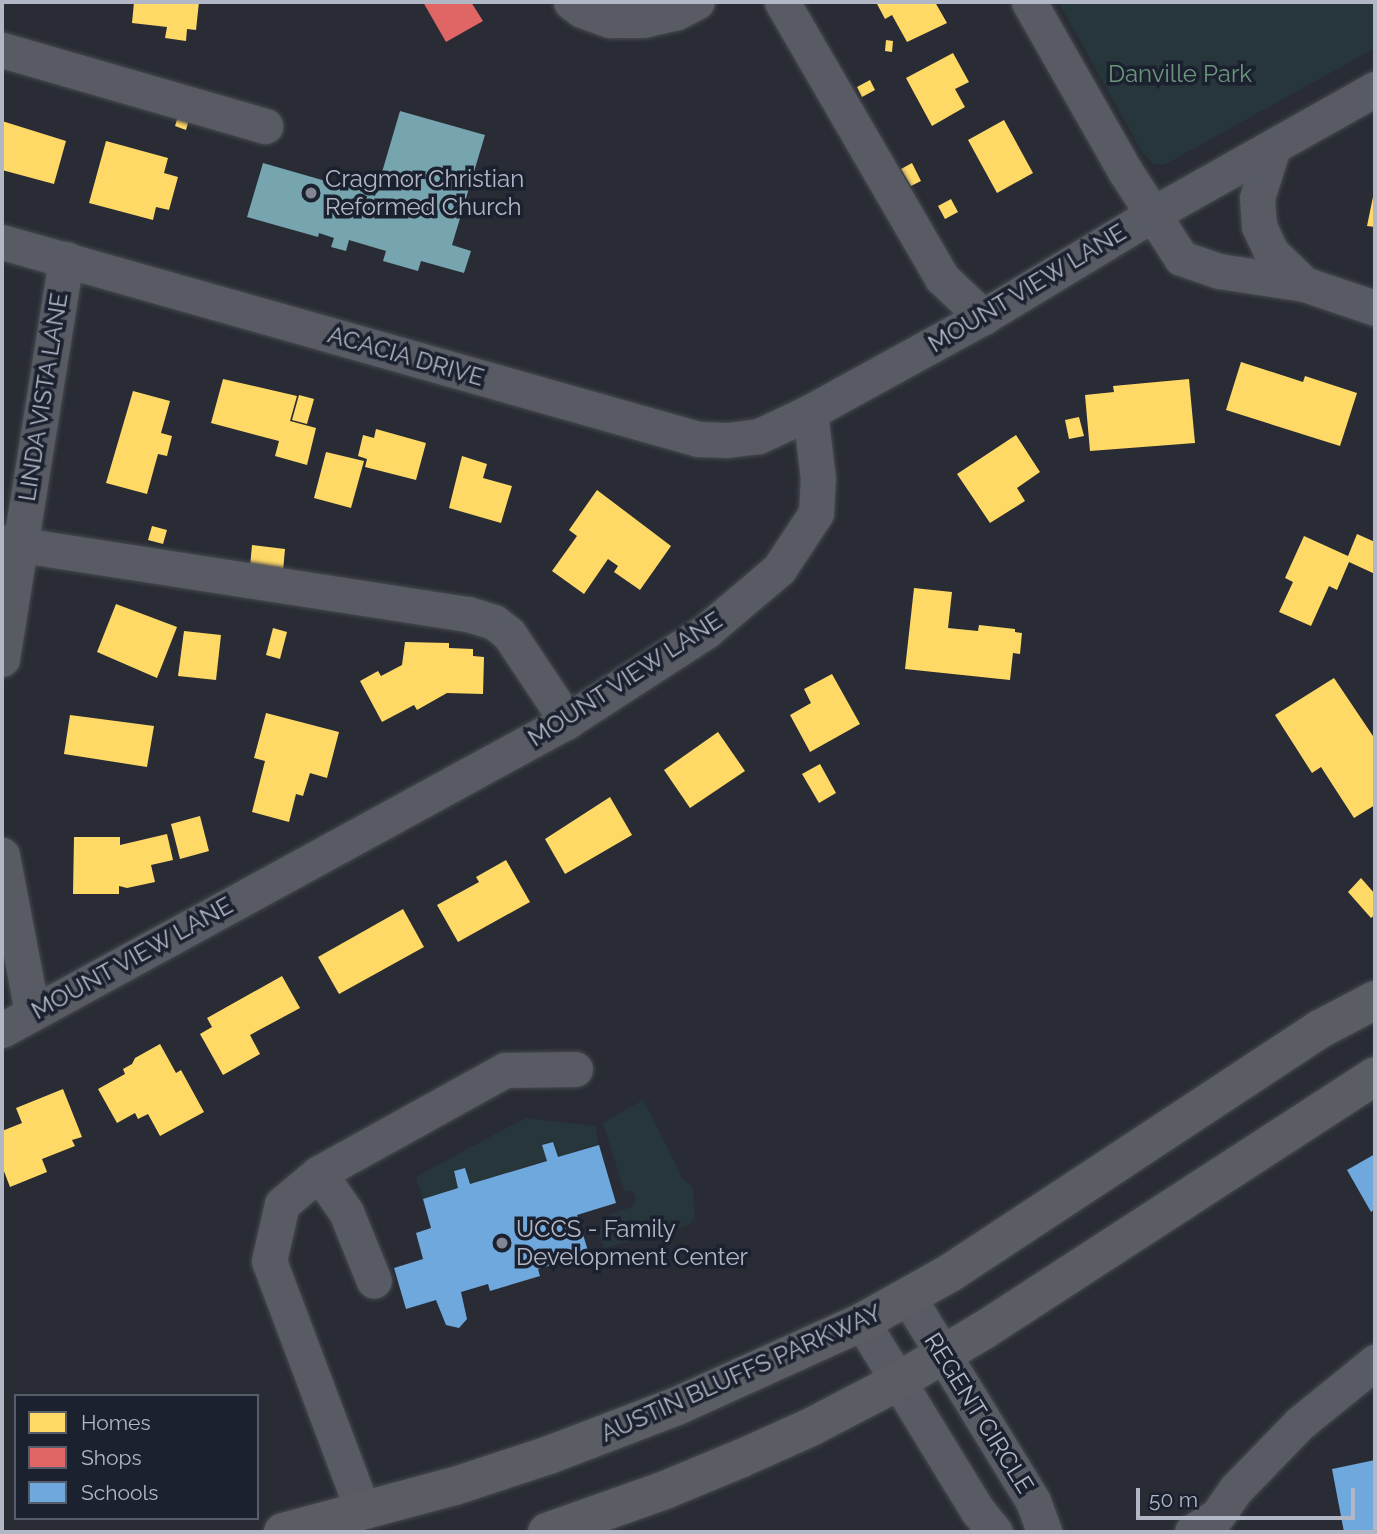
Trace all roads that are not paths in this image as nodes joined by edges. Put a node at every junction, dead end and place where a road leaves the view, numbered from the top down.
1 (571, 2) edge
2 (696, 2) edge
3 (782, 2) edge
4 (1029, 2) edge
5 (2, 50) edge
6 (1375, 89) edge
7 (265, 126) dead end
8 (1273, 146) junction
9 (1153, 214) junction
10 (2, 242) edge
11 (66, 259) junction
12 (1304, 284) junction
13 (1375, 309) edge
14 (983, 317) junction
15 (810, 412) junction
16 (10, 543) edge
17 (2, 659) edge
18 (567, 721) junction
19 (2, 855) edge
20 (1375, 1000) edge
21 (32, 1013) junction
22 (2, 1030) edge
23 (575, 1069) dead end
24 (1375, 1076) edge
25 (319, 1173) junction
26 (374, 1281) dead end
27 (908, 1297) junction
28 (862, 1322) junction
29 (943, 1356) junction
30 (1375, 1362) edge
31 (897, 1382) junction
32 (363, 1511) junction
33 (1208, 1527) edge
34 (283, 1532) edge
35 (547, 1532) edge
36 (995, 1532) edge
37 (1044, 1532) edge

1 - 2 street
3 - 14 street
4 - 9 street
5 - 7 street
6 - 8 street, MOUNT VIEW LANE
8 - 9 street, MOUNT VIEW LANE
8 - 12 street
9 - 12 street
9 - 14 street, MOUNT VIEW LANE
10 - 11 street, ACACIA DRIVE
11 - 15 street, ACACIA DRIVE
11 - 16 street, LINDA VISTA LANE
12 - 13 street
14 - 15 street, MOUNT VIEW LANE
15 - 18 street, MOUNT VIEW LANE
16 - 17 street, LINDA VISTA LANE
16 - 18 street
18 - 21 street, MOUNT VIEW LANE
19 - 21 street
20 - 27 main road, AUSTIN BLUFFS PARKWAY
21 - 22 street, MOUNT VIEW LANE
23 - 25 street
24 - 29 main road
25 - 26 street
25 - 32 street
27 - 28 main road, AUSTIN BLUFFS PARKWAY
27 - 29 street, REGENT CIRCLE
28 - 31 street
28 - 32 main road, AUSTIN BLUFFS PARKWAY
29 - 31 main road
29 - 37 street, REGENT CIRCLE
30 - 33 street
31 - 35 main road
31 - 36 street
32 - 34 main road, AUSTIN BLUFFS PARKWAY

